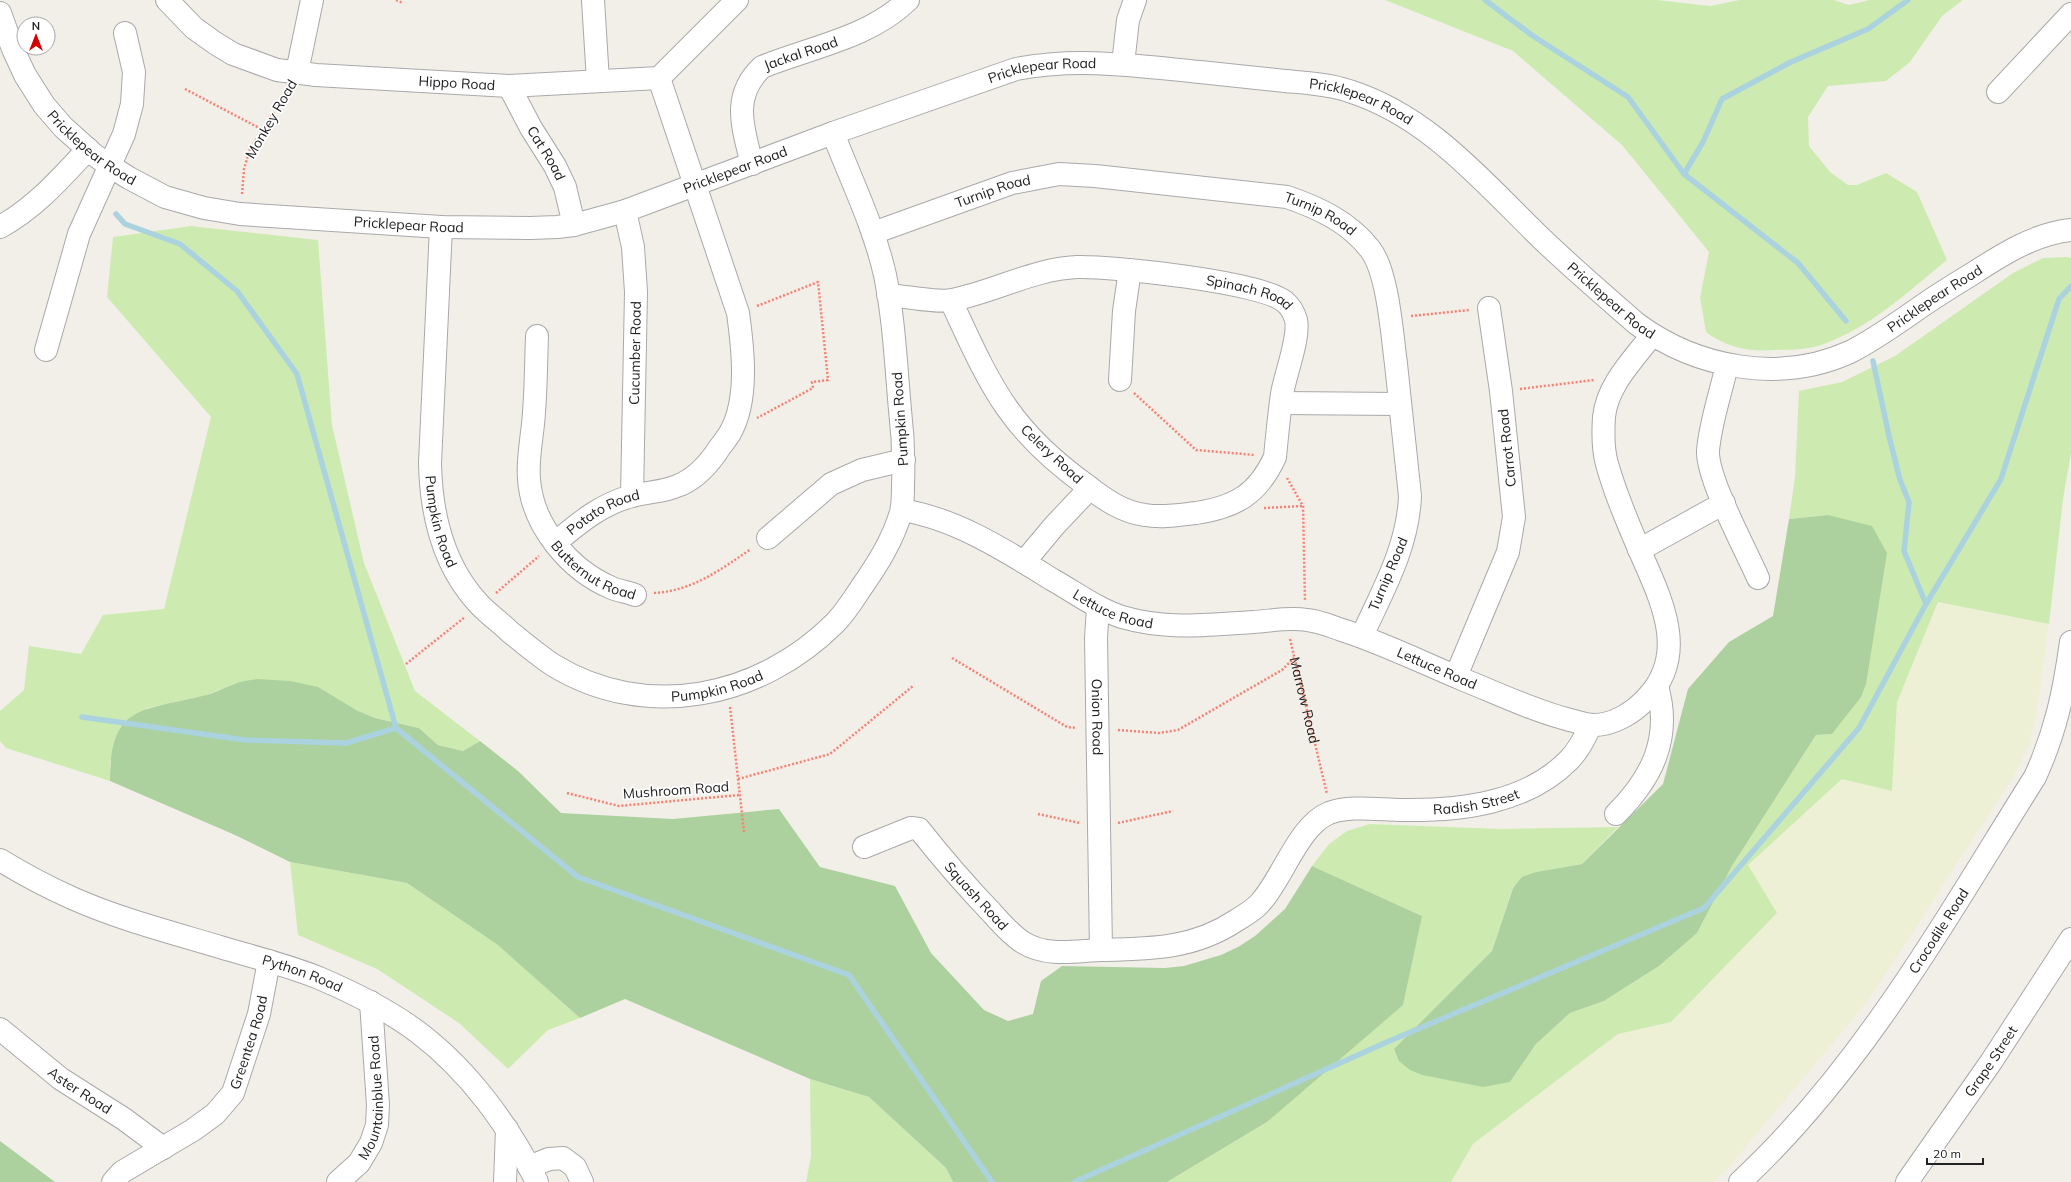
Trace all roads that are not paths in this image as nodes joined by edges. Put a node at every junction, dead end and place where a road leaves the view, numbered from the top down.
1 (167, 0) edge
2 (312, 0) edge
3 (593, 0) edge
4 (737, 0) edge
5 (908, 0) edge
6 (1135, 0) edge
7 (0, 13) edge
8 (2071, 14) edge
9 (125, 33) dead end
10 (1123, 64) junction
11 (297, 72) junction
12 (659, 78) junction
13 (598, 81) junction
14 (509, 86) junction
15 (1998, 92) dead end
16 (833, 133) junction
17 (88, 149) junction
18 (752, 164) junction
19 (110, 166) junction
20 (695, 184) junction
21 (625, 211) junction
22 (574, 225) junction
23 (0, 227) edge
24 (441, 227) junction
25 (2071, 230) edge
26 (872, 233) junction
27 (1130, 270) junction
28 (888, 295) junction
29 (950, 301) junction
30 (1489, 308) road end
31 (1652, 335) junction
32 (537, 336) dead end
33 (46, 350) dead end
34 (1727, 365) junction
35 (1120, 380) road end
36 (1281, 403) junction
37 (1400, 404) junction
38 (1275, 457) joint
39 (904, 460) junction
40 (1090, 488) junction
41 (632, 496) junction
42 (1724, 502) junction
43 (902, 510) junction
44 (768, 538) road end
45 (555, 543) junction
46 (1640, 550) junction
47 (1024, 562) junction
48 (1758, 578) dead end
49 (635, 595) road end
50 (1098, 607) junction
51 (1362, 636) junction
52 (2071, 642) edge
53 (1456, 676) junction
54 (1657, 686) junction
55 (1591, 725) junction
56 (1616, 814) dead end
57 (864, 847) dead end
58 (0, 860) edge
59 (2071, 939) edge
60 (1101, 950) junction
61 (269, 961) junction
62 (371, 1002) junction
63 (0, 1029) edge
64 (507, 1129) junction
65 (163, 1148) junction
66 (533, 1175) edge
67 (113, 1182) edge
68 (338, 1182) edge
69 (506, 1182) edge
70 (582, 1182) edge
71 (1740, 1182) edge
72 (1907, 1182) edge

1 - 11 street, Hippo Road
2 - 11 street, Monkey Road
3 - 13 street
4 - 12 street
5 - 18 street, Jackal Road
6 - 10 street
7 - 17 street, Pricklepear Road
8 - 15 street
9 - 19 street
10 - 16 street, Pricklepear Road
10 - 31 street, Pricklepear Road
11 - 14 street, Hippo Road
12 - 13 street, Hippo Road
12 - 20 street, Potato Road
13 - 14 street, Hippo Road
14 - 22 street, Cat Road
16 - 18 street, Pricklepear Road
16 - 26 street, Pumpkin Road
17 - 19 street, Pricklepear Road
17 - 23 street
18 - 20 street, Pricklepear Road
19 - 24 street, Pricklepear Road
19 - 33 street
20 - 21 street, Pricklepear Road
20 - 41 street, Potato Road
21 - 22 street, Pricklepear Road
21 - 41 street, Cucumber Road
22 - 24 street, Pricklepear Road
24 - 43 street, Pumpkin Road
25 - 34 street, Pricklepear Road
26 - 28 street, Pumpkin Road
26 - 37 street, Turnip Road
27 - 29 street, Spinach Road
27 - 35 street
27 - 36 street, Spinach Road
28 - 29 street, Spinach Road
28 - 39 street, Pumpkin Road
29 - 40 street, Celery Road
30 - 53 street, Carrot Road
31 - 34 street, Pricklepear Road
31 - 46 street, Lettuce Road
32 - 45 street, Butternut Road
34 - 42 street
36 - 37 street
36 - 38 street, Spinach Road
37 - 51 street, Turnip Road
38 - 40 street, Celery Road
39 - 43 street, Pumpkin Road
39 - 44 street
40 - 47 street
41 - 45 street, Potato Road
42 - 46 street
42 - 48 street
43 - 47 street, Lettuce Road
45 - 49 street, Butternut Road
46 - 54 street, Lettuce Road
47 - 50 street, Lettuce Road
50 - 51 street, Lettuce Road
50 - 60 street, Onion Road
51 - 53 street, Lettuce Road
52 - 71 street, Crocodile Road
53 - 55 street, Lettuce Road
54 - 55 street, Lettuce Road
54 - 56 street
55 - 60 street, Radish Street
57 - 60 street, Squash Road
58 - 61 street, Python Road
59 - 72 street, Grape Street
61 - 62 street, Python Road
61 - 65 street, Greentea Road
62 - 64 street, Python Road
62 - 68 street, Mountainblue Road
63 - 65 street, Aster Road
64 - 66 street, Python Road
64 - 69 street
65 - 67 street, Greentea Road
66 - 70 street

